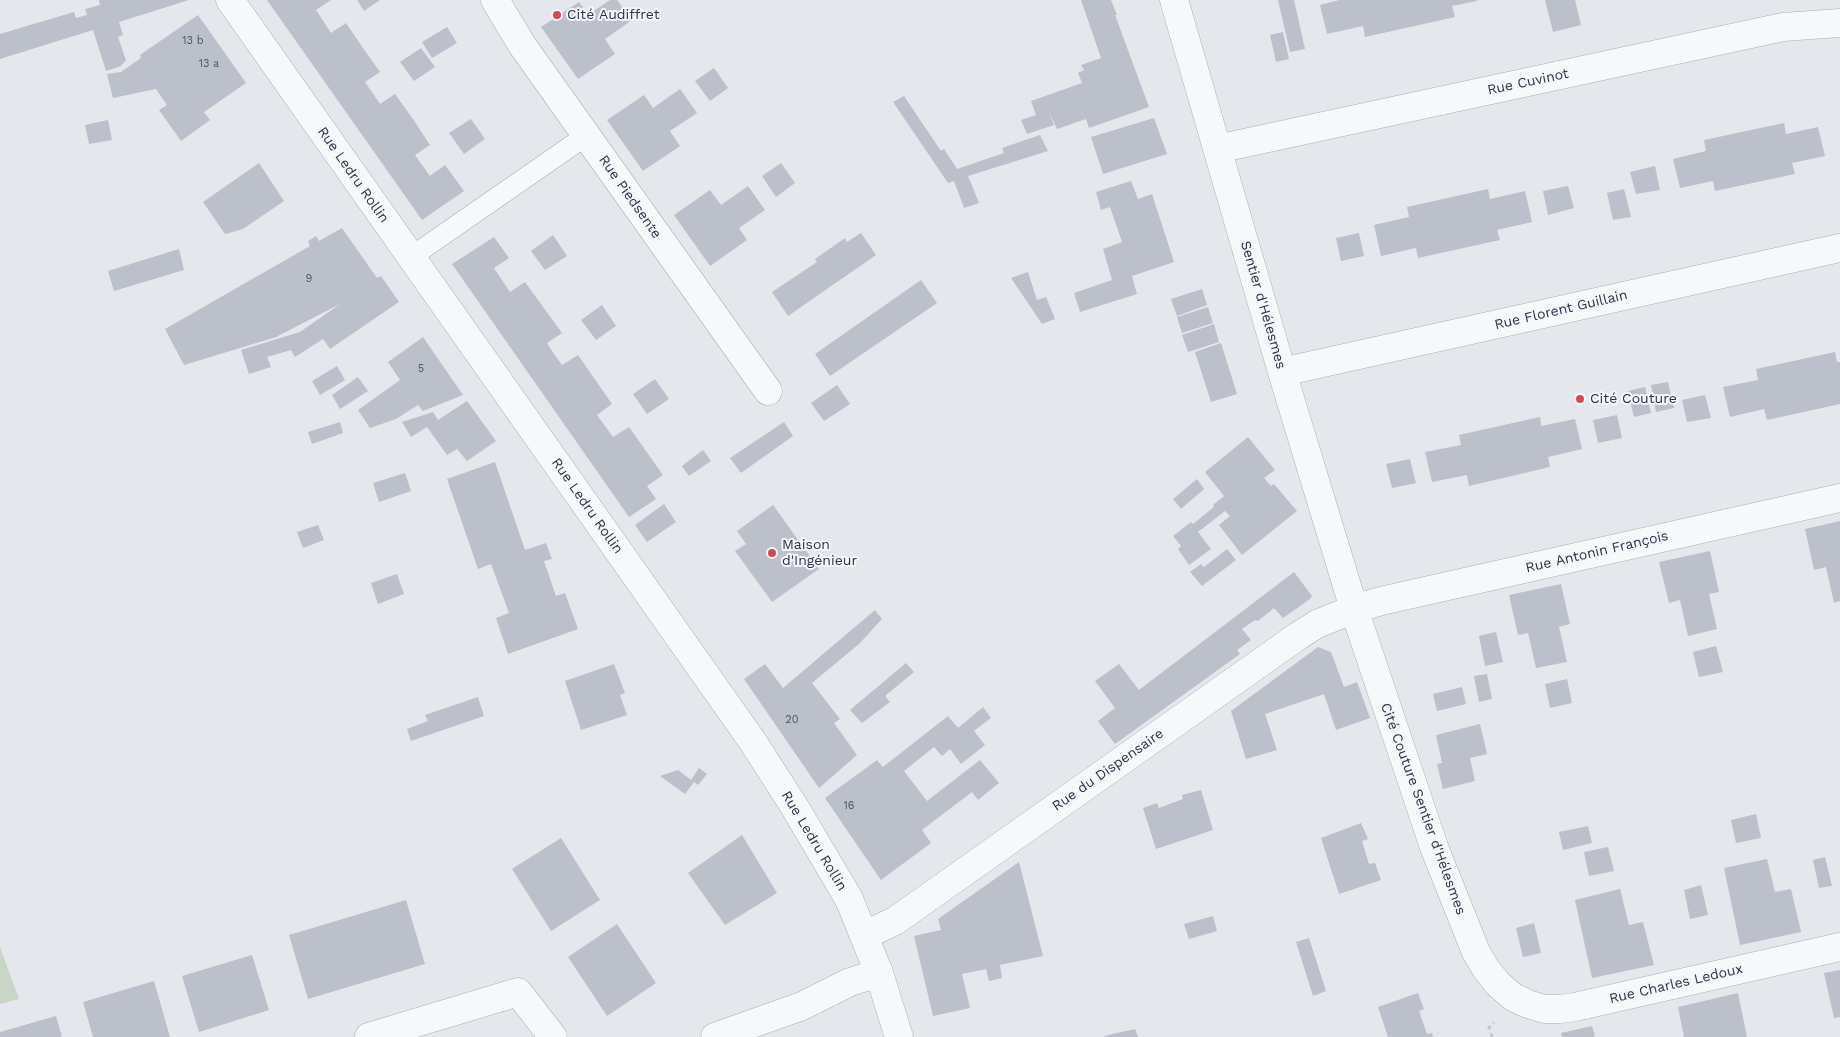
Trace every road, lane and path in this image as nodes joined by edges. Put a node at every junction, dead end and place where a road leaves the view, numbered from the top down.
1 (230, 0) edge
2 (495, 0) edge
3 (1174, 0) edge
4 (1840, 23) edge
5 (587, 135) junction
6 (1217, 149) junction
7 (1840, 248) edge
8 (411, 258) junction
9 (1282, 372) junction
10 (768, 391) dead end
11 (1840, 498) edge
12 (1354, 609) junction
13 (865, 935) junction
14 (1840, 947) edge
15 (879, 972) junction
16 (1513, 997) joint
17 (369, 1037) edge
18 (553, 1037) edge
19 (715, 1037) edge
20 (898, 1037) edge

1 - 8 street, Rue Ledru Rollin
2 - 5 street, Rue Piedsente
3 - 6 street, Sentier d'Hélesmes
4 - 6 street, Rue Cuvinot
5 - 8 lane
5 - 10 street, Rue Piedsente
6 - 9 street, Sentier d'Hélesmes
7 - 9 street, Rue Florent Guillain
8 - 13 street, Rue Ledru Rollin
9 - 12 street, Sentier d'Hélesmes
11 - 12 street, Rue Antonin François
12 - 13 street, Rue du Dispensaire
12 - 16 street, Cité Couture Sentier d'Hélesmes
13 - 15 street, Rue Ledru Rollin
14 - 16 street, Rue Charles Ledoux
15 - 19 street
15 - 20 street, Rue Ledru Rollin
17 - 18 street

